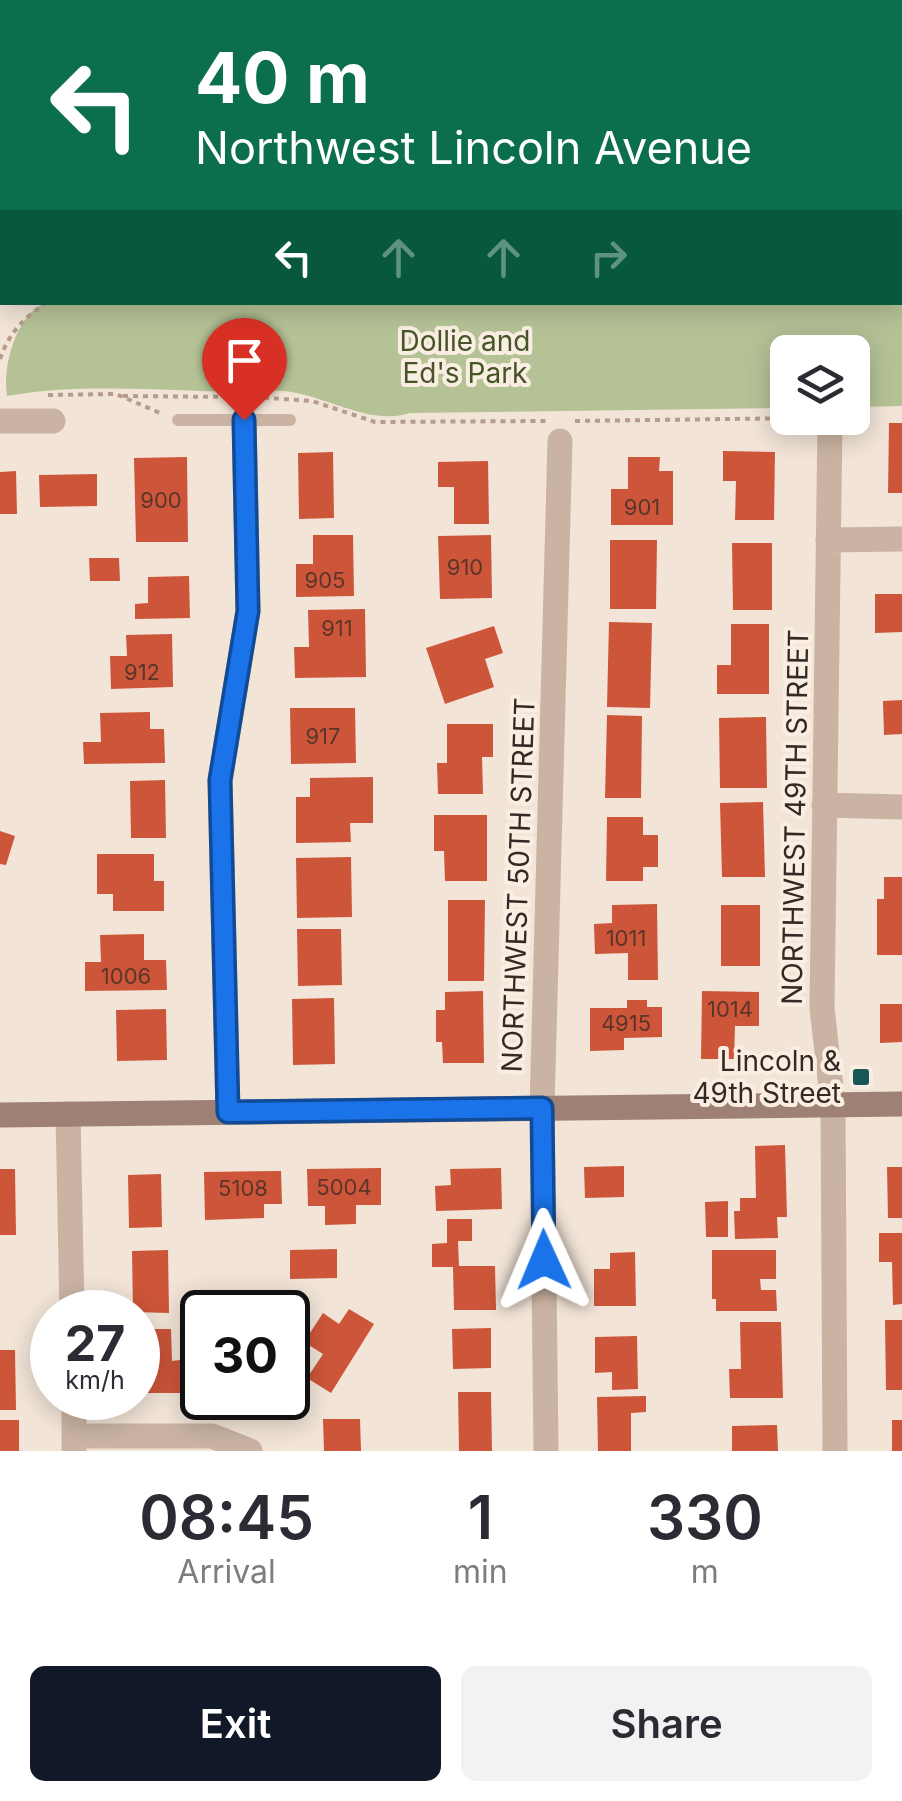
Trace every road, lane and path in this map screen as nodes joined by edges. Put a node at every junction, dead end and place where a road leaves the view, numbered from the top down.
1 (43, 305) edge
2 (0, 359) edge
3 (42, 395) dead end
4 (123, 396) junction
5 (152, 410) dead end
6 (178, 420) dead end
7 (244, 420) junction
8 (290, 420) dead end
9 (770, 421) edge
10 (0, 422) edge
11 (53, 422) dead end
12 (564, 428) junction
13 (818, 435) edge
14 (828, 540) junction
15 (902, 540) edge
16 (824, 806) junction
17 (902, 807) edge
18 (902, 1104) edge
19 (833, 1105) junction
20 (542, 1108) junction
21 (228, 1112) junction
22 (68, 1114) junction
23 (0, 1115) edge
24 (72, 1290) edge
25 (74, 1444) edge
26 (250, 1451) edge
27 (546, 1451) edge
28 (835, 1451) edge

1 - 2 path
3 - 4 path
4 - 5 path
4 - 12 path
6 - 7 lane
7 - 8 lane
7 - 21 street
9 - 12 path
10 - 11 street
12 - 20 street, NORTHWEST 50TH STREET
13 - 14 street, NORTHWEST 49TH STREET
14 - 15 street
14 - 16 street, NORTHWEST 49TH STREET
16 - 17 street
16 - 19 street, NORTHWEST 49TH STREET
18 - 19 street
19 - 20 street
19 - 28 street, NORTHWEST 49TH STREET
20 - 21 street
20 - 27 street, NORTHWEST 50TH STREET
21 - 22 street
22 - 23 street
22 - 24 street
25 - 26 street

